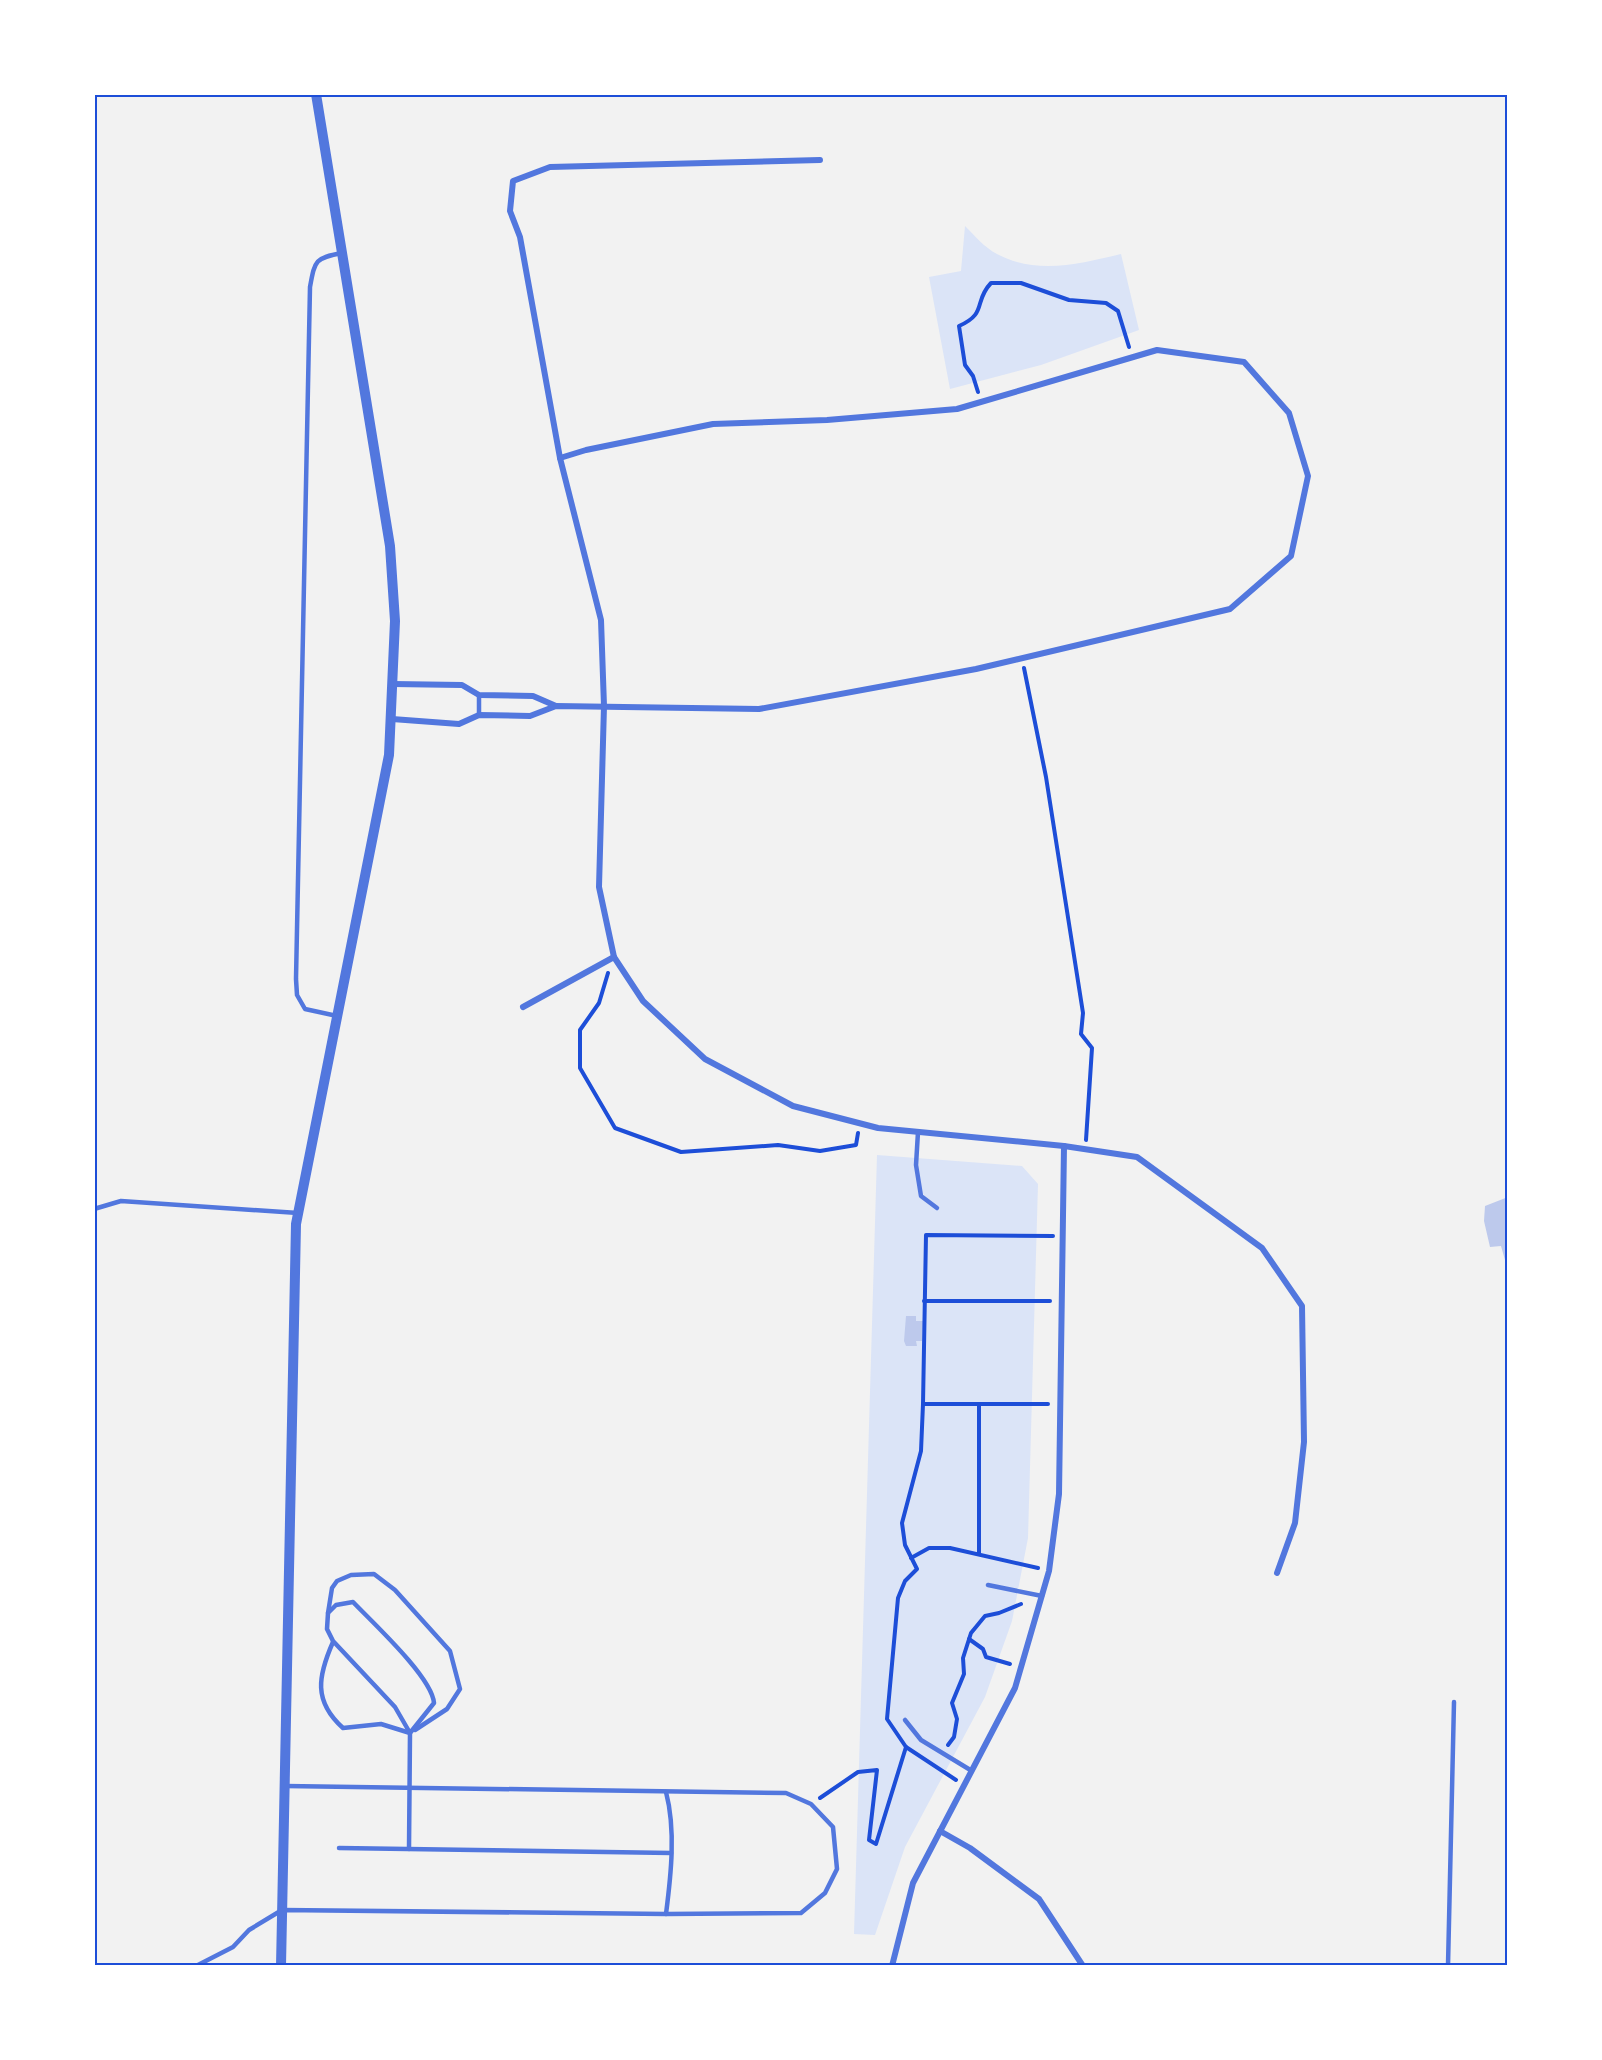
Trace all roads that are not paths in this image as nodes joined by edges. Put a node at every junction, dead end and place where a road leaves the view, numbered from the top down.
1 (316, 94) edge
2 (820, 160) dead end
3 (342, 253) junction
4 (560, 458) junction
5 (393, 684) junction
6 (479, 695) junction
7 (556, 706) junction
8 (604, 706) junction
9 (479, 715) junction
10 (392, 719) junction
11 (614, 957) junction
12 (523, 1007) dead end
13 (337, 1016) junction
14 (918, 1132) junction
15 (1064, 1146) junction
16 (937, 1208) dead end
17 (94, 1209) edge
18 (298, 1214) junction
19 (1277, 1573) dead end
20 (988, 1585) dead end
21 (1042, 1596) junction
22 (328, 1613) junction
23 (333, 1642) junction
24 (1454, 1702) dead end
25 (905, 1720) dead end
26 (410, 1733) junction
27 (972, 1771) junction
28 (285, 1786) junction
29 (408, 1788) junction
30 (666, 1792) junction
31 (940, 1831) junction
32 (339, 1848) dead end
33 (409, 1849) junction
34 (671, 1854) junction
35 (282, 1910) junction
36 (666, 1914) junction
37 (196, 1965) edge
38 (281, 1965) edge
39 (892, 1965) edge
40 (1083, 1965) edge
41 (1448, 1965) edge

1 - 3 street
2 - 4 street
3 - 5 street
3 - 13 lane
4 - 8 street
4 - 8 street
5 - 6 street
5 - 10 street
6 - 7 street
6 - 9 lane
7 - 8 street
7 - 9 street
8 - 11 street
9 - 10 street
10 - 13 street
11 - 12 street
11 - 14 street
13 - 18 street
14 - 15 street
14 - 16 lane
15 - 19 street
15 - 21 street
17 - 18 lane
18 - 28 street
20 - 21 lane
21 - 27 street
22 - 23 lane
22 - 26 lane
22 - 26 lane
23 - 26 lane
23 - 26 lane
24 - 41 lane
25 - 27 lane
26 - 29 lane
27 - 31 street
28 - 29 lane
28 - 35 street
29 - 30 lane
29 - 33 lane
30 - 34 lane
30 - 36 lane
31 - 39 street
31 - 40 street
32 - 33 lane
33 - 34 lane
34 - 36 lane
35 - 36 lane
35 - 37 lane
35 - 38 street

